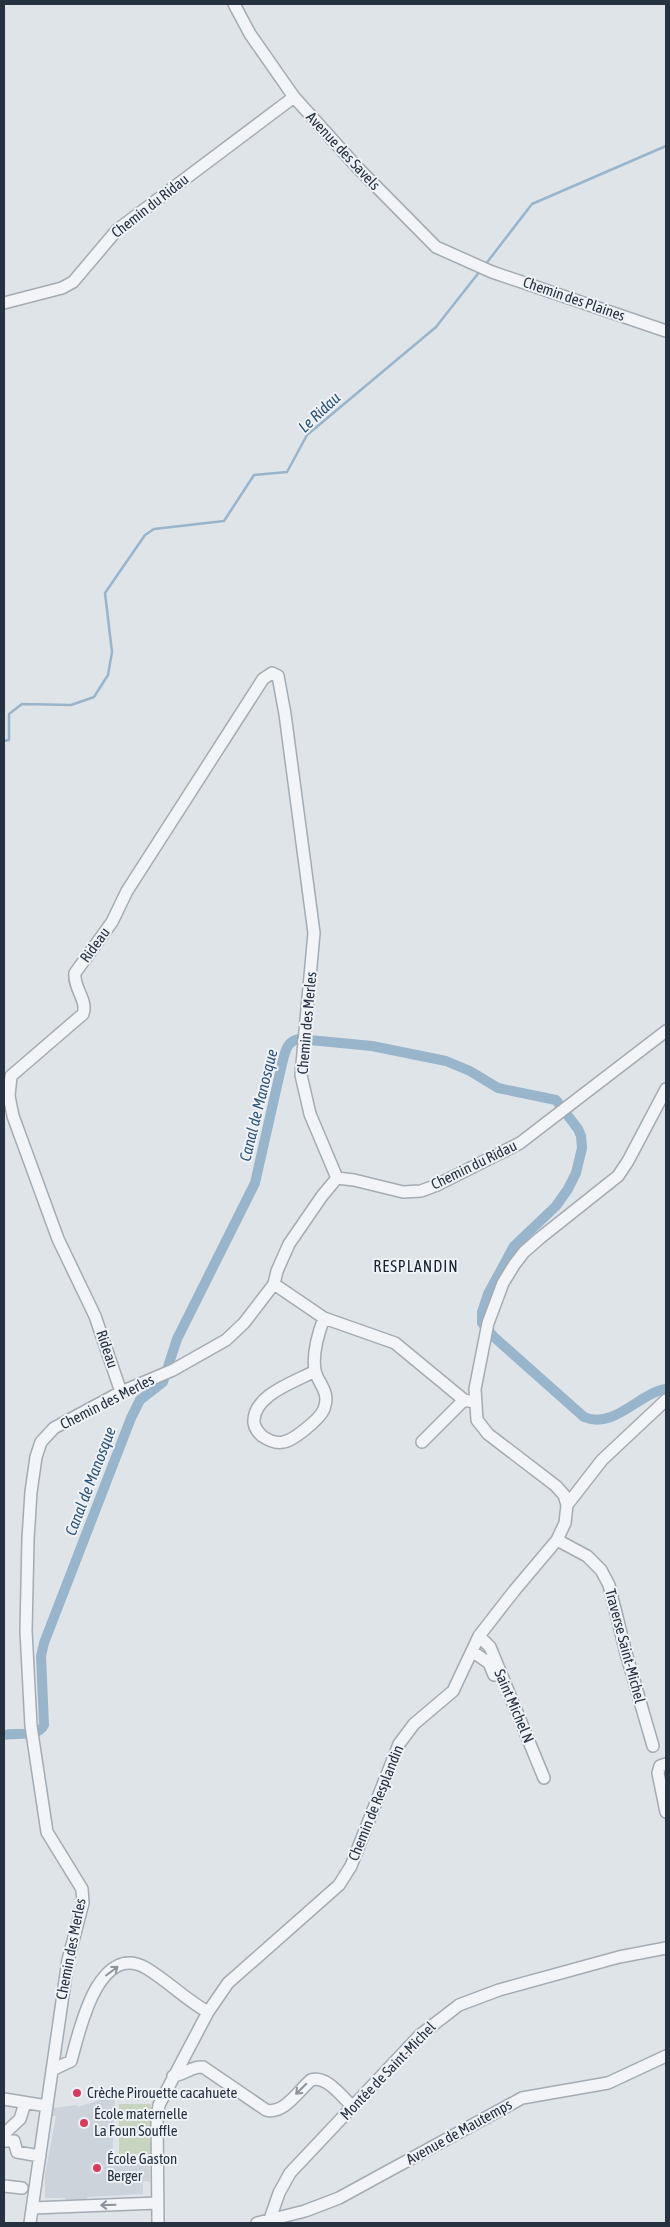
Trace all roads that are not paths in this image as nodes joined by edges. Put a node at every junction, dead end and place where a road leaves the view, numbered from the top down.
1 (234, 4) edge
2 (294, 97) junction
3 (487, 270) joint
4 (4, 303) edge
5 (666, 331) edge
6 (296, 791) joint
7 (666, 1031) edge
8 (666, 1089) edge
9 (337, 1178) junction
10 (274, 1284) junction
11 (324, 1318) junction
12 (315, 1371) junction
13 (122, 1392) junction
14 (666, 1400) edge
15 (469, 1401) junction
16 (422, 1442) dead end
17 (567, 1505) junction
18 (557, 1540) junction
19 (479, 1636) junction
20 (473, 1652) junction
21 (517, 1730) dead end
22 (653, 1746) dead end
23 (666, 1764) edge
24 (544, 1778) dead end
25 (666, 1812) edge
26 (666, 1948) edge
27 (208, 2012) junction
28 (666, 2056) edge
29 (52, 2070) junction
30 (173, 2076) junction
31 (4, 2099) edge
32 (25, 2103) junction
33 (47, 2106) junction
34 (353, 2107) junction
35 (4, 2134) edge
36 (4, 2140) edge
37 (40, 2156) junction
38 (4, 2186) edge
39 (20, 2188) dead end
40 (157, 2203) junction
41 (33, 2208) junction
42 (270, 2219) junction
43 (30, 2223) edge
44 (158, 2223) edge
45 (257, 2223) edge

1 - 2 street, Avenue des Savels
2 - 3 street, Avenue des Savels
2 - 4 street, Chemin du Ridau
3 - 5 street, Chemin des Plaines
6 - 9 street, Chemin des Merles
6 - 13 street, Rideau
7 - 9 street, Chemin du Ridau
8 - 15 street
9 - 10 street, Chemin des Merles
10 - 11 street
10 - 13 street, Chemin des Merles
11 - 12 street
11 - 15 street
12 - 12 street
13 - 29 street, Chemin des Merles
14 - 17 street
15 - 16 street
15 - 17 street
17 - 18 street, Chemin de Resplandin
18 - 19 street, Chemin de Resplandin
18 - 22 street, Traverse Saint-Michel
19 - 20 street, Chemin de Resplandin
19 - 24 street, Saint Michel N
20 - 21 street
20 - 27 street, Chemin de Resplandin
23 - 25 street
26 - 34 street, Montée de Saint-Michel
29 -> 27 street
27 - 30 street, Chemin de Resplandin
28 - 42 street, Avenue de Mautemps
29 - 33 street, Chemin des Merles
34 -> 30 street
30 - 40 street, Chemin de Resplandin
31 - 32 street
32 - 33 street
32 - 35 street
33 - 37 street, Chemin des Merles
34 - 42 street, Montée de Saint-Michel
36 - 37 street
37 - 41 street, Chemin des Merles
38 - 39 street
40 -> 41 street
40 - 44 street, Chemin de Resplandin
41 - 43 street, Chemin des Merles
42 - 45 street, Avenue de Mautemps

